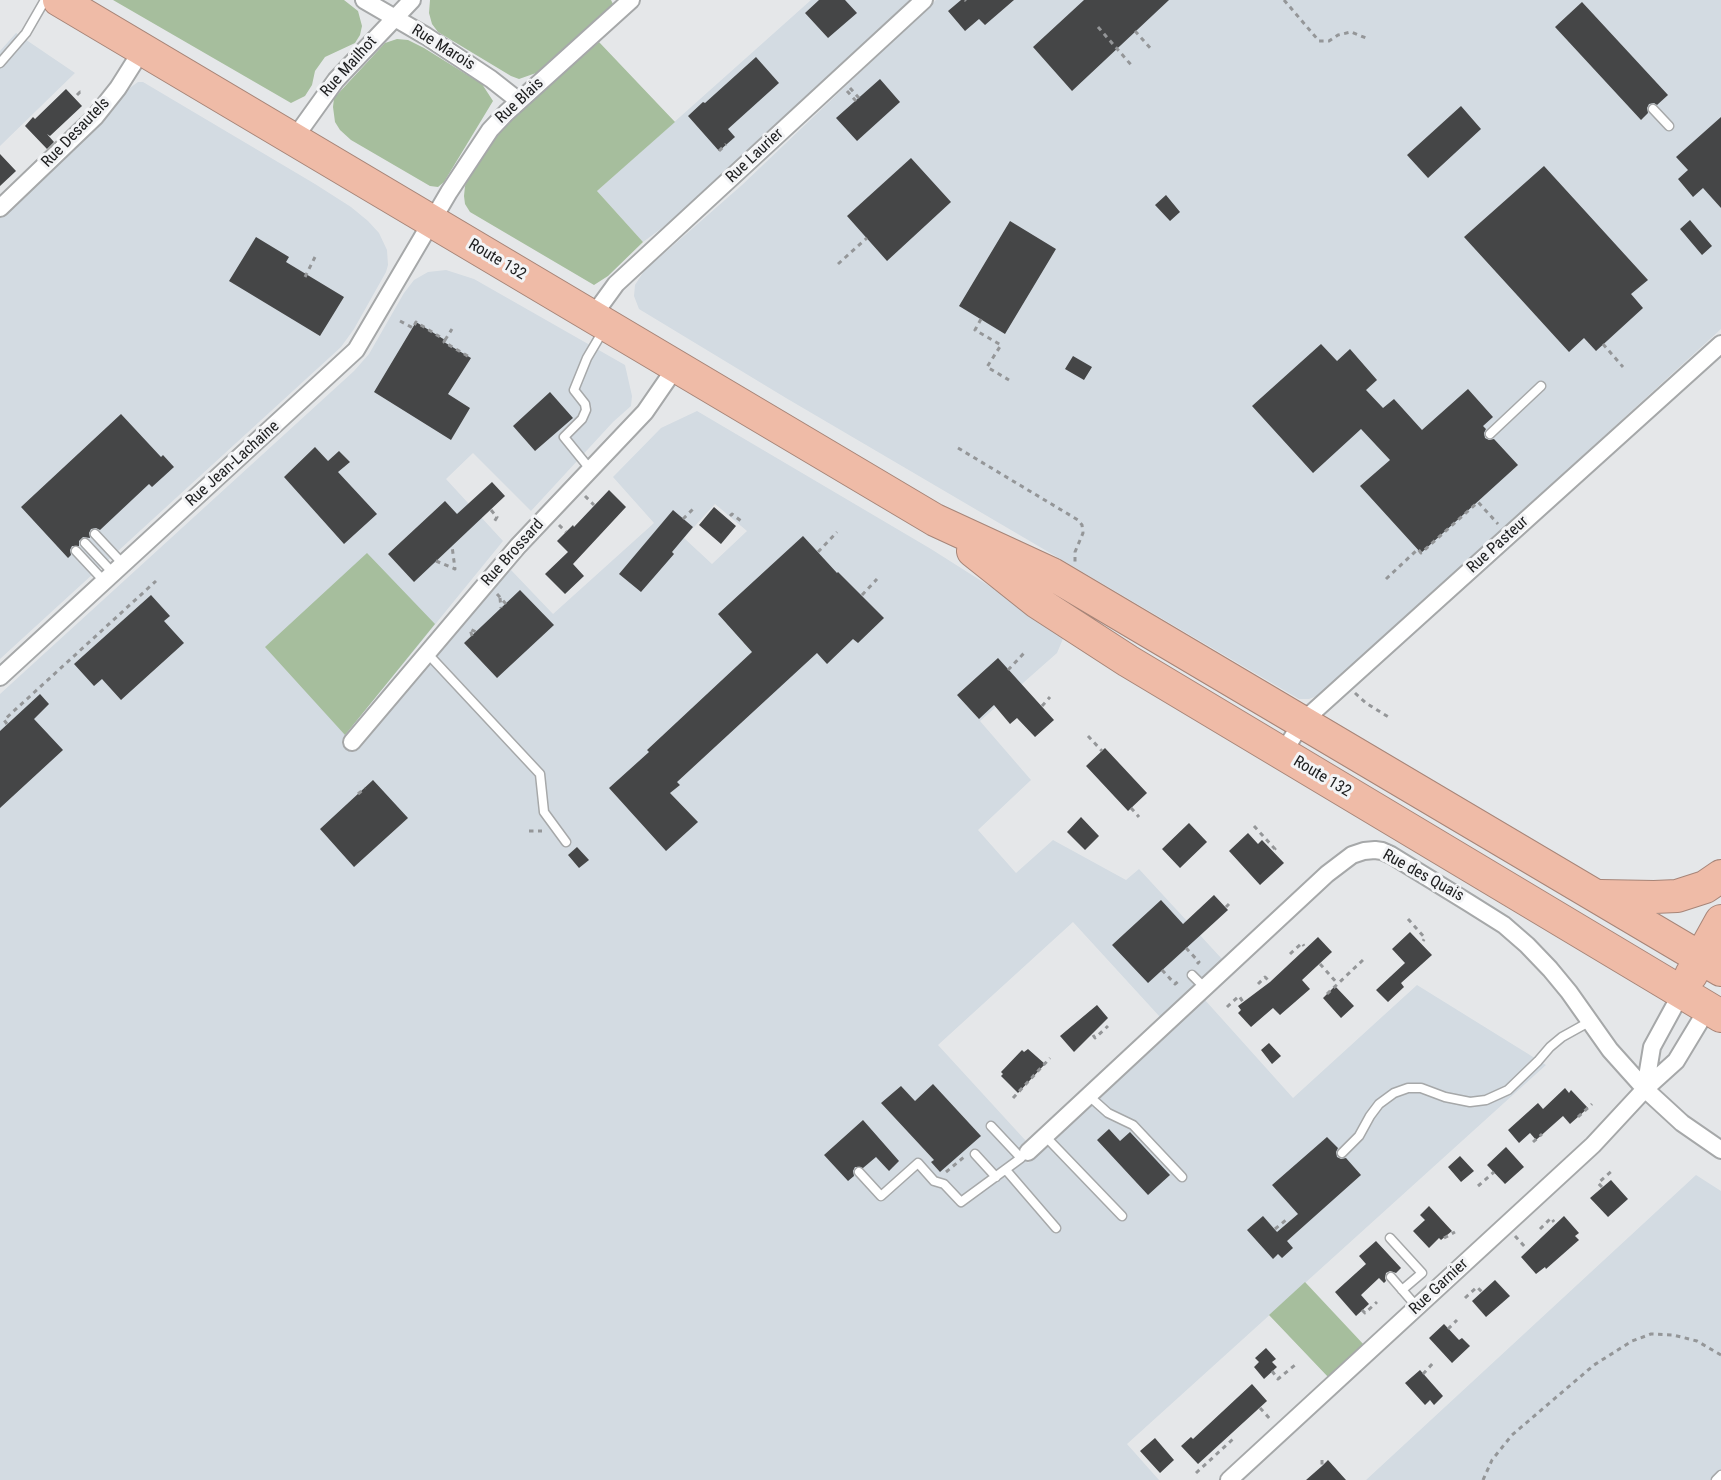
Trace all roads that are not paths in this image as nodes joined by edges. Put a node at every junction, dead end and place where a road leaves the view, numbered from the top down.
1 (45, 0) edge
2 (59, 0) edge
3 (364, 0) edge
4 (412, 0) edge
5 (631, 0) edge
6 (924, 0) edge
7 (394, 18) junction
8 (142, 50) junction
9 (0, 63) edge
10 (519, 101) junction
11 (1653, 109) dead end
12 (1668, 126) dead end
13 (293, 140) junction
14 (0, 208) edge
15 (432, 222) junction
16 (599, 321) junction
17 (1721, 344) edge
18 (676, 367) junction
19 (1540, 386) dead end
20 (1490, 434) dead end
21 (590, 469) junction
22 (935, 520) junction
23 (95, 534) dead end
24 (85, 543) dead end
25 (76, 551) dead end
26 (114, 573) junction
27 (1104, 606) junction
28 (1087, 634) junction
29 (427, 652) junction
30 (0, 677) edge
31 (1302, 722) junction
32 (352, 742) dead end
33 (1283, 753) junction
34 (566, 842) dead end
35 (1721, 876) edge
36 (1598, 896) junction
37 (1721, 921) edge
38 (1711, 963) edge
39 (1192, 975) dead end
40 (1205, 988) junction
41 (1682, 992) junction
42 (1717, 1004) edge
43 (1589, 1022) junction
44 (1646, 1089) junction
45 (1089, 1096) junction
46 (991, 1126) dead end
47 (1045, 1136) junction
48 (1721, 1150) edge
49 (1028, 1152) dead end
50 (1342, 1153) dead end
51 (975, 1154) dead end
52 (1006, 1170) junction
53 (859, 1172) dead end
54 (996, 1177) junction
55 (1182, 1177) dead end
56 (1122, 1216) dead end
57 (1056, 1228) dead end
58 (1390, 1238) dead end
59 (1391, 1277) dead end
60 (1402, 1290) junction
61 (1417, 1307) junction
62 (1721, 1475) edge
63 (1229, 1480) edge
64 (1716, 1480) edge

1 - 9 lane
2 - 8 highway, Route 132
3 - 7 street, Rue Marois
4 - 7 street, Rue Mailhot
5 - 10 street, Rue Blais
6 - 16 street, Rue Laurier
7 - 10 street, Rue Marois
7 - 13 street, Rue Mailhot
8 - 13 highway, Route 132
8 - 14 street, Rue Desautels
10 - 15 street, Rue Blais
11 - 12 lane
13 - 15 highway, Route 132
15 - 16 highway, Route 132
15 - 26 street, Rue Jean-Lachaîne
16 - 18 highway, Route 132
16 - 21 lane
17 - 31 street, Rue Pasteur
18 - 21 street, Rue Brossard
18 - 22 highway, Route 132
19 - 20 lane
21 - 29 street, Rue Brossard
22 - 27 highway, Route 132
22 - 28 highway, Route 132
23 - 26 lane
24 - 26 lane
25 - 26 lane
26 - 30 street, Rue Jean-Lachaîne
27 - 28 highway
27 - 31 highway, Route 132
28 - 33 highway, Route 132
29 - 32 street, Rue Brossard
29 - 34 lane
31 - 33 street, Rue Pasteur
31 - 36 highway, Route 132
33 - 41 highway, Route 132
35 - 36 highway
36 - 38 highway, Route 132
37 - 38 highway
38 - 41 highway
39 - 40 lane
40 - 43 street, Rue des Quais
40 - 45 street, Rue des Quais
41 - 42 highway, Route 132
41 - 44 street
42 - 44 street, Rue Garnier
43 - 44 street, Rue des Quais
43 - 50 lane
44 - 48 street, Rue des Quais
44 - 61 street, Rue Garnier
45 - 47 street, Rue des Quais
45 - 55 lane
46 - 52 lane
47 - 49 street, Rue des Quais
47 - 56 lane
51 - 54 lane
52 - 54 lane
52 - 57 lane
53 - 54 lane
58 - 60 lane
59 - 60 lane
60 - 61 lane
61 - 63 street, Rue Garnier
62 - 64 lane

